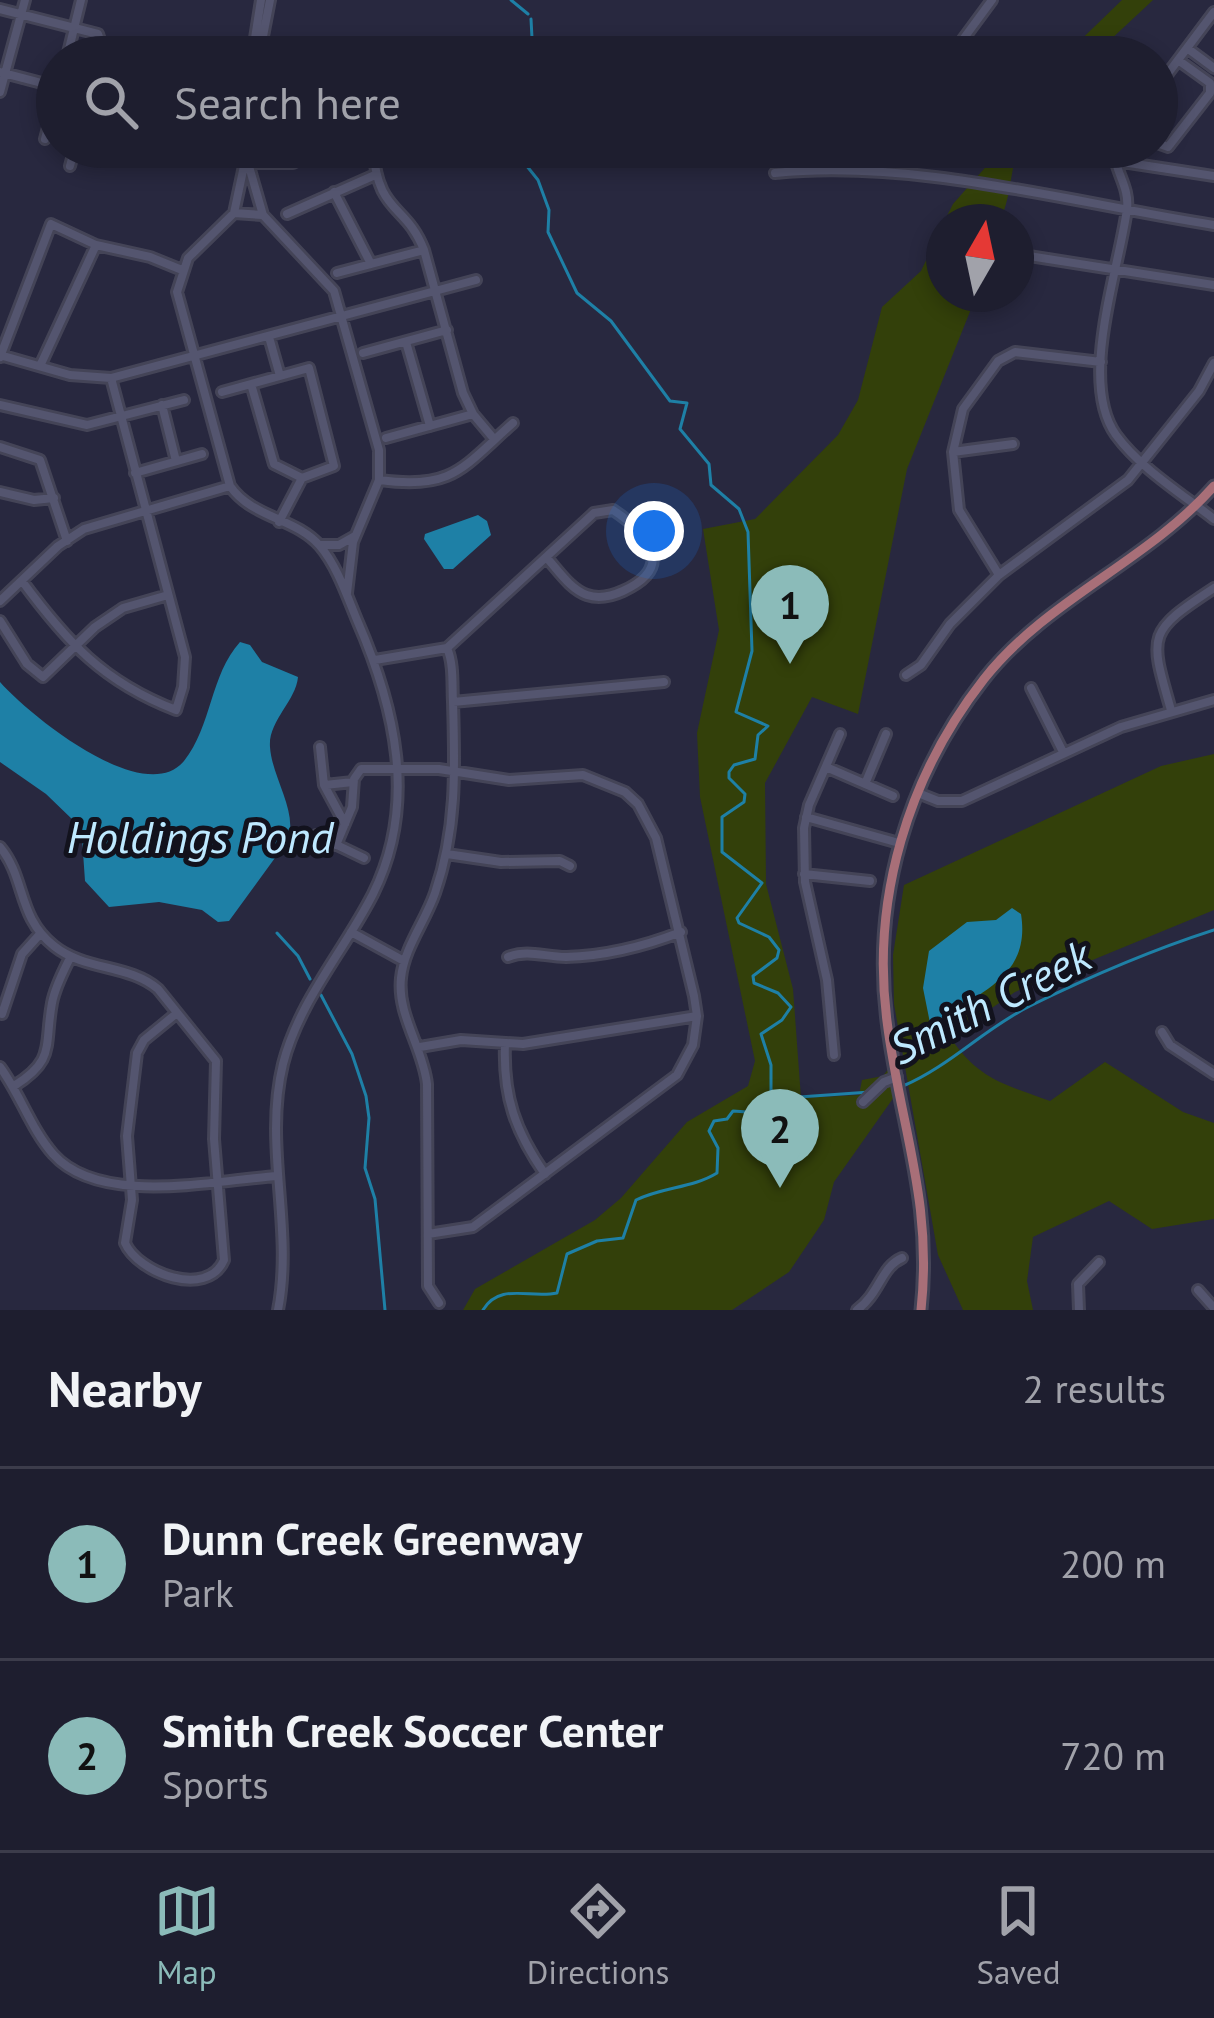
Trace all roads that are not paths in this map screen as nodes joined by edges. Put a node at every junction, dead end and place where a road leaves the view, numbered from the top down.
1 (25, 0) edge
2 (81, 0) edge
3 (261, 0) edge
4 (270, 0) edge
5 (992, 0) edge
6 (0, 8) edge
7 (1214, 12) edge
8 (21, 14) junction
9 (74, 27) junction
10 (72, 36) edge
11 (99, 36) edge
12 (258, 36) edge
13 (261, 36) edge
14 (965, 36) edge
15 (1186, 48) junction
16 (1178, 60) joint
17 (1214, 68) edge
18 (2, 73) edge
19 (36, 84) edge
20 (0, 92) edge
21 (1178, 137) edge
22 (247, 168) edge
23 (249, 168) edge
24 (374, 168) edge
25 (869, 168) edge
26 (1118, 168) edge
27 (1172, 168) edge
28 (868, 171) junction
29 (775, 173) dead end
30 (1213, 173) edge
31 (374, 175) junction
32 (334, 193) junction
33 (1127, 212) junction
34 (234, 213) junction
35 (287, 214) dead end
36 (263, 215) junction
37 (1214, 225) edge
38 (96, 245) junction
39 (424, 250) junction
40 (1034, 257) edge
41 (371, 264) junction
42 (182, 270) junction
43 (1116, 270) junction
44 (337, 273) dead end
45 (476, 280) dead end
46 (1214, 285) edge
47 (437, 291) junction
48 (342, 317) junction
49 (447, 330) junction
50 (269, 337) junction
51 (406, 342) junction
52 (363, 353) dead end
53 (0, 356) edge
54 (196, 357) junction
55 (1101, 362) junction
56 (1214, 363) edge
57 (40, 366) junction
58 (280, 376) junction
59 (111, 378) junction
60 (251, 384) junction
61 (222, 392) dead end
62 (184, 400) dead end
63 (0, 404) edge
64 (162, 405) junction
65 (472, 414) junction
66 (121, 416) junction
67 (513, 423) dead end
68 (430, 426) junction
69 (386, 438) dead end
70 (494, 439) junction
71 (1013, 444) dead end
72 (0, 447) edge
73 (953, 452) junction
74 (202, 454) dead end
75 (176, 460) junction
76 (1143, 461) junction
77 (135, 473) junction
78 (302, 478) junction
79 (380, 480) junction
80 (230, 486) junction
81 (1214, 486) edge
82 (0, 492) edge
83 (54, 498) junction
84 (1196, 505) junction
85 (145, 511) junction
86 (1214, 520) edge
87 (279, 523) junction
88 (355, 536) junction
89 (67, 541) junction
90 (319, 545) junction
91 (546, 557) junction
92 (999, 575) junction
93 (22, 580) junction
94 (1214, 588) edge
95 (168, 595) junction
96 (346, 595) junction
97 (0, 602) edge
98 (0, 621) edge
99 (75, 648) junction
100 (447, 648) junction
101 (375, 660) junction
102 (906, 675) dead end
103 (664, 682) dead end
104 (1031, 688) dead end
105 (1214, 700) edge
106 (452, 702) junction
107 (1171, 710) junction
108 (840, 734) dead end
109 (886, 734) dead end
110 (320, 747) dead end
111 (1063, 752) junction
112 (826, 767) junction
113 (399, 771) junction
114 (455, 772) junction
115 (353, 782) junction
116 (865, 784) junction
117 (324, 785) junction
118 (916, 792) junction
119 (893, 796) dead end
120 (806, 817) junction
121 (346, 824) junction
122 (316, 835) dead end
123 (898, 843) junction
124 (336, 844) junction
125 (1, 852) edge
126 (447, 854) junction
127 (364, 858) dead end
128 (570, 866) dead end
129 (804, 874) junction
130 (870, 881) dead end
131 (352, 932) junction
132 (681, 932) junction
133 (40, 934) junction
134 (508, 957) dead end
135 (70, 958) junction
136 (404, 961) junction
137 (177, 1013) junction
138 (2, 1014) edge
139 (697, 1016) junction
140 (1162, 1032) dead end
141 (505, 1044) junction
142 (420, 1046) junction
143 (834, 1055) dead end
144 (0, 1066) edge
145 (1214, 1074) edge
146 (897, 1077) junction
147 (14, 1086) junction
148 (863, 1102) dead end
149 (544, 1174) junction
150 (278, 1176) junction
151 (218, 1180) junction
152 (130, 1186) junction
153 (428, 1234) junction
154 (902, 1258) dead end
155 (1099, 1262) dead end
156 (1198, 1290) dead end
157 (439, 1303) dead end
158 (1214, 1308) edge
159 (278, 1310) edge
160 (857, 1310) edge
161 (921, 1310) edge
162 (1079, 1310) edge

1 - 8 street
2 - 9 street
3 - 12 street
4 - 13 street
5 - 14 street
6 - 8 street
7 - 15 street
8 - 9 street
8 - 18 street
9 - 10 street
9 - 11 street
15 - 16 street
15 - 17 street
16 - 21 street
18 - 19 street
18 - 20 street
22 - 34 street
23 - 36 street
24 - 31 street
25 - 28 street
26 - 33 street
27 - 30 street
28 - 29 street
28 - 33 street
31 - 32 street
31 - 39 street
32 - 35 street
32 - 41 street
33 - 37 street
33 - 43 street
34 - 36 street
34 - 42 street
36 - 48 street
38 - 42 street
38 - 53 street
38 - 57 street
39 - 41 street
39 - 47 street
40 - 43 street
41 - 44 street
42 - 54 street
43 - 46 street
43 - 55 street
45 - 47 street
47 - 48 street
47 - 49 street
48 - 50 street
48 - 79 street
49 - 51 street
49 - 65 street
50 - 54 street
50 - 58 street
51 - 52 street
51 - 68 street
53 - 57 street
54 - 59 street
54 - 80 street
55 - 73 street
55 - 76 street
56 - 76 street
57 - 59 street
58 - 60 street
58 - 78 street
59 - 66 street
60 - 61 street
60 - 78 street
62 - 64 street
63 - 66 street
64 - 66 street
64 - 75 street
65 - 68 street
65 - 70 street
66 - 77 street
67 - 70 street
68 - 69 street
70 - 79 street
71 - 73 street
72 - 83 street
73 - 92 street
74 - 75 street
75 - 77 street
76 - 84 street
76 - 92 street
77 - 85 street
78 - 87 street
79 - 88 street
80 - 85 street
80 - 87 street
81 - 84 main road
82 - 83 street
83 - 89 street
84 - 86 street
84 - 118 main road
85 - 89 street
85 - 95 street
87 - 90 street
88 - 90 street
88 - 96 street
89 - 93 street
90 - 96 street
91 - 91 street
91 - 100 street
92 - 102 street
93 - 97 street
93 - 99 street
94 - 107 street
95 - 99 street
95 - 99 street
96 - 101 street
98 - 99 street
100 - 101 street
100 - 106 street
101 - 113 street
103 - 106 street
104 - 111 street
105 - 107 street
106 - 114 street
107 - 111 street
108 - 112 street
109 - 116 street
110 - 117 street
111 - 118 street
112 - 116 street
112 - 120 street
113 - 114 street
113 - 115 street
113 - 131 street
114 - 126 street
114 - 132 street
115 - 117 street
115 - 121 street
116 - 119 street
117 - 121 street
118 - 123 main road
120 - 123 street
120 - 129 street
121 - 124 street
122 - 124 street
123 - 146 main road
124 - 127 street
125 - 133 street
126 - 128 street
126 - 136 street
129 - 130 street
129 - 143 street
131 - 136 street
131 - 150 street
132 - 134 street
132 - 139 street
133 - 135 street
133 - 138 street
135 - 137 street
135 - 147 street
136 - 142 street
137 - 151 street
137 - 152 street
139 - 141 street
139 - 149 street
140 - 145 street
141 - 142 street
141 - 149 street
142 - 153 street
144 - 147 street
146 - 148 street
146 - 161 main road
147 - 152 street
149 - 153 street
150 - 151 street
150 - 159 street
151 - 152 street
151 - 152 street
153 - 157 street
154 - 160 street
155 - 162 street
156 - 158 street

